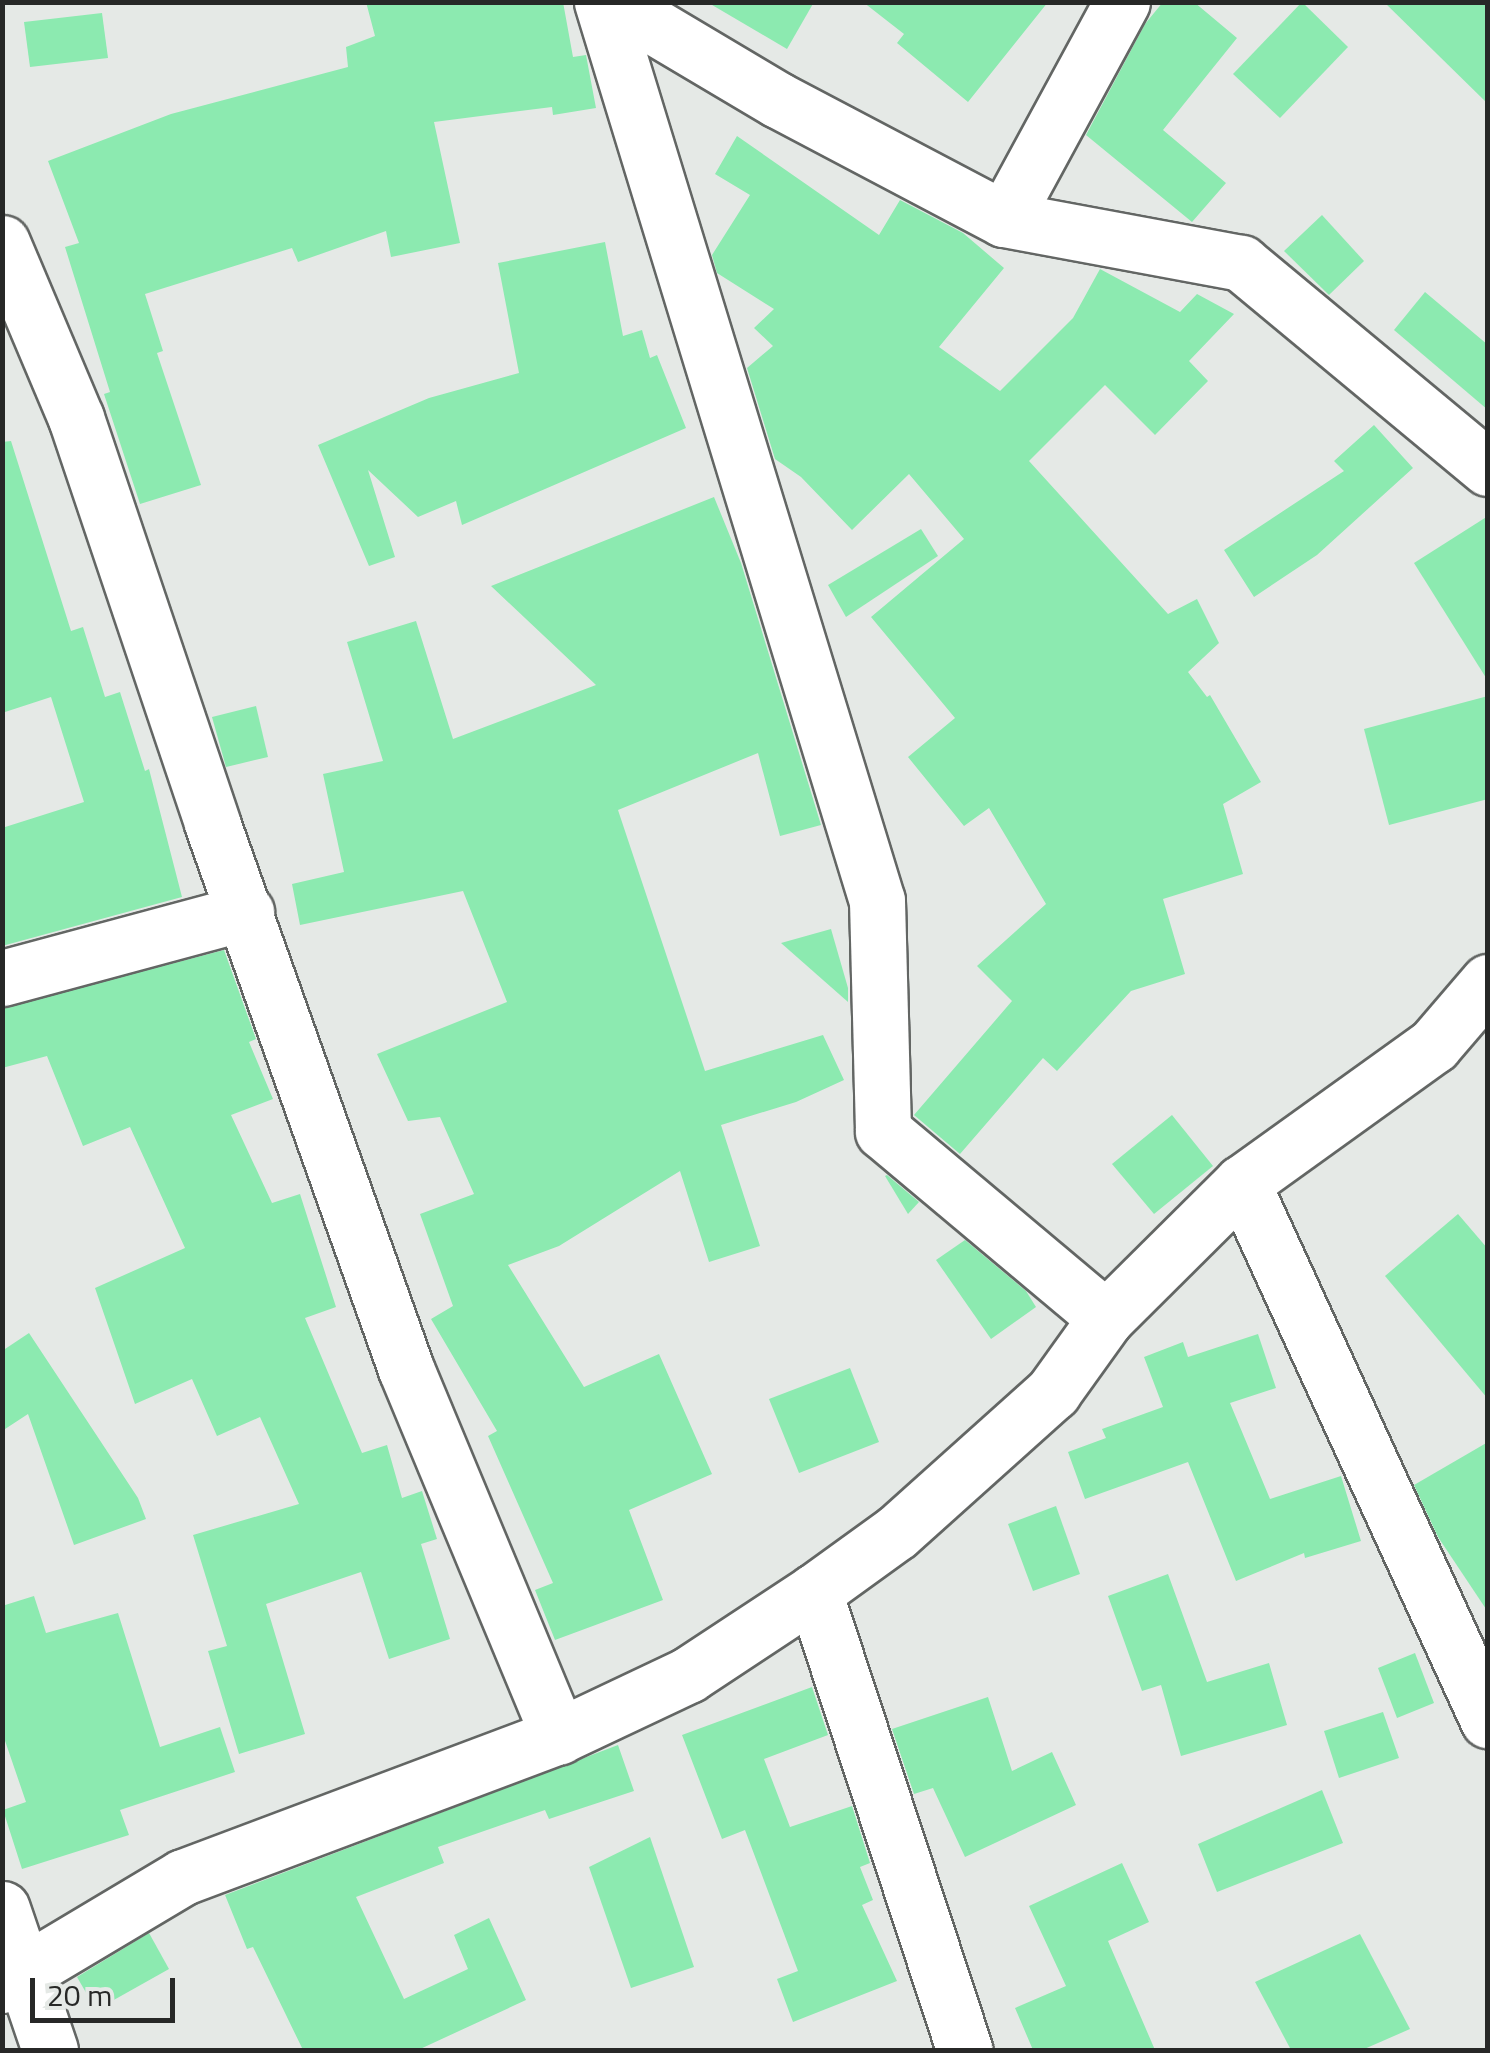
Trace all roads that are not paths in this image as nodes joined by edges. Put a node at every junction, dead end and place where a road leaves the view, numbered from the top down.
1 (602, 2) edge
2 (613, 2) edge
3 (1122, 2) edge
4 (1004, 219) junction
5 (6, 258) edge
6 (1488, 468) edge
7 (246, 912) junction
8 (2, 978) edge
9 (1488, 982) edge
10 (1242, 1182) junction
11 (1106, 1318) junction
12 (814, 1592) junction
13 (1488, 1720) edge
14 (559, 1736) junction
15 (2, 1909) edge
16 (12, 1979) edge
17 (50, 2050) edge
18 (965, 2050) edge

1 - 11 street
2 - 4 street
3 - 4 street
4 - 6 street
5 - 7 street
7 - 8 street
7 - 14 street
9 - 10 street
10 - 11 street
10 - 13 street
11 - 12 street
12 - 14 street
12 - 18 street
14 - 16 street
15 - 16 street
16 - 17 street

